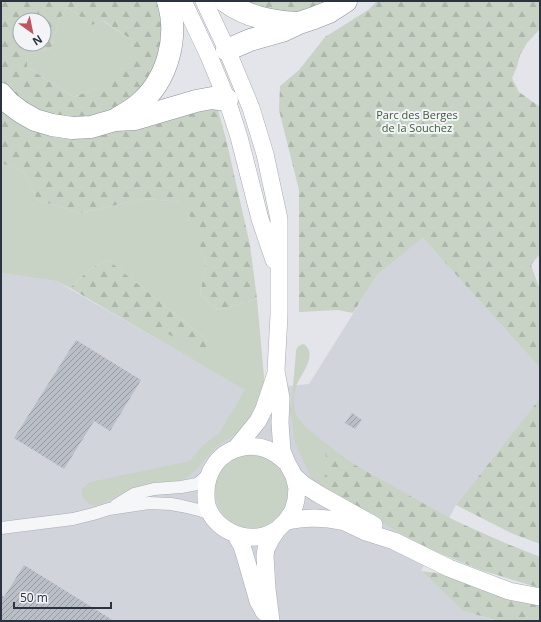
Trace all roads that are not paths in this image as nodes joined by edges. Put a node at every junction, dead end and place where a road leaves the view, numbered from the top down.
1 (168, 1) edge
2 (183, 1) edge
3 (204, 1) edge
4 (225, 1) edge
5 (346, 1) edge
6 (299, 23) junction
7 (227, 50) junction
8 (219, 78) junction
9 (1, 94) edge
10 (227, 100) junction
11 (115, 120) junction
12 (258, 131) junction
13 (279, 274) junction
14 (276, 371) junction
15 (236, 448) junction
16 (291, 469) junction
17 (209, 474) junction
18 (109, 509) junction
19 (211, 514) junction
20 (281, 526) junction
21 (1, 528) edge
22 (235, 534) junction
23 (394, 541) junction
24 (540, 597) edge
25 (270, 621) edge

1 - 11 highway
2 - 8 main road
3 - 7 main road
4 - 6 highway
5 - 6 highway
6 - 7 highway
7 - 8 main road
7 - 12 main road
8 - 10 main road
9 - 11 highway
10 - 11 highway
10 - 12 main road
10 - 13 main road
12 - 13 main road
13 - 14 main road
14 - 15 main road
14 - 16 main road
15 - 16 main road
15 - 17 main road
16 - 20 main road
16 - 23 main road
17 - 18 street
17 - 19 main road
18 - 19 street
18 - 21 street
19 - 22 main road
20 - 22 main road
20 - 23 main road
20 - 25 main road
22 - 25 main road
23 - 24 main road

